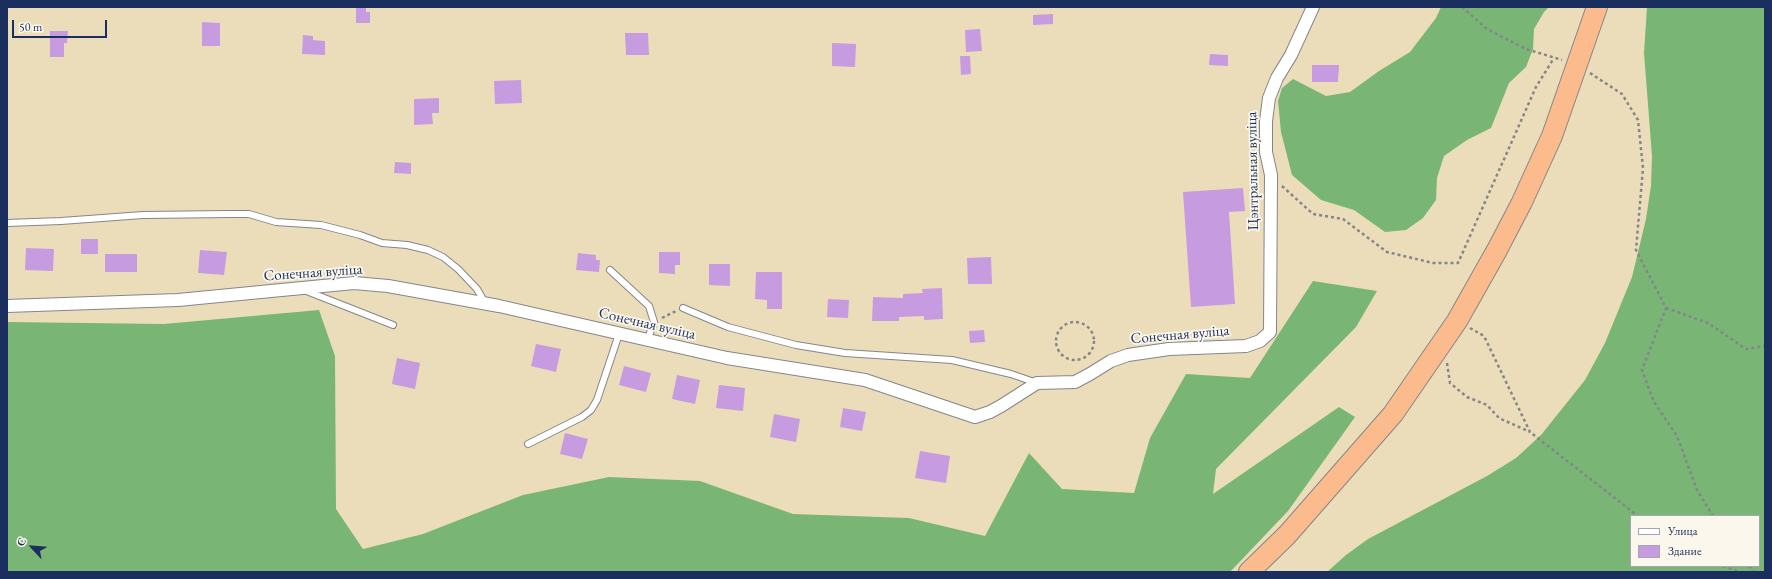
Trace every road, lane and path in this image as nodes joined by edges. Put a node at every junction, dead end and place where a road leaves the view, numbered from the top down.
1 (1313, 7) edge
2 (1462, 7) edge
3 (1597, 7) edge
4 (1554, 58) junction
5 (1578, 65) junction
6 (1271, 175) junction
7 (7, 223) edge
8 (610, 270) dead end
9 (301, 289) junction
10 (486, 304) junction
11 (7, 306) edge
12 (683, 308) joint
13 (1666, 308) junction
14 (1457, 321) junction
15 (654, 322) junction
16 (393, 325) dead end
17 (619, 334) junction
18 (1094, 336) joint
19 (647, 341) junction
20 (1260, 341) joint
21 (1443, 342) junction
22 (1765, 346) edge
23 (1037, 382) junction
24 (1530, 432) junction
25 (528, 444) dead end
26 (1637, 515) edge
27 (1712, 515) edge
28 (1726, 567) edge
29 (1249, 572) edge
30 (1739, 572) edge

1 - 6 street, Цэнтральная вуліца
2 - 4 path
3 - 5 highway
4 - 5 path
4 - 6 path
5 - 13 path
5 - 14 highway
6 - 20 street, Цэнтральная вуліца
7 - 10 lane
8 - 15 lane
9 - 10 street, Сонечная вуліца
9 - 11 street, Сонечная вуліца
9 - 16 lane
10 - 17 street, Сонечная вуліца
12 - 15 path
12 - 23 lane
13 - 22 path
13 - 27 path
14 - 21 highway
14 - 24 path
15 - 19 lane
17 - 19 street, Сонечная вуліца
17 - 25 lane
18 - 18 path
19 - 23 street, Сонечная вуліца
20 - 23 street, Сонечная вуліца
21 - 24 path
21 - 29 highway
24 - 26 path
28 - 30 path

